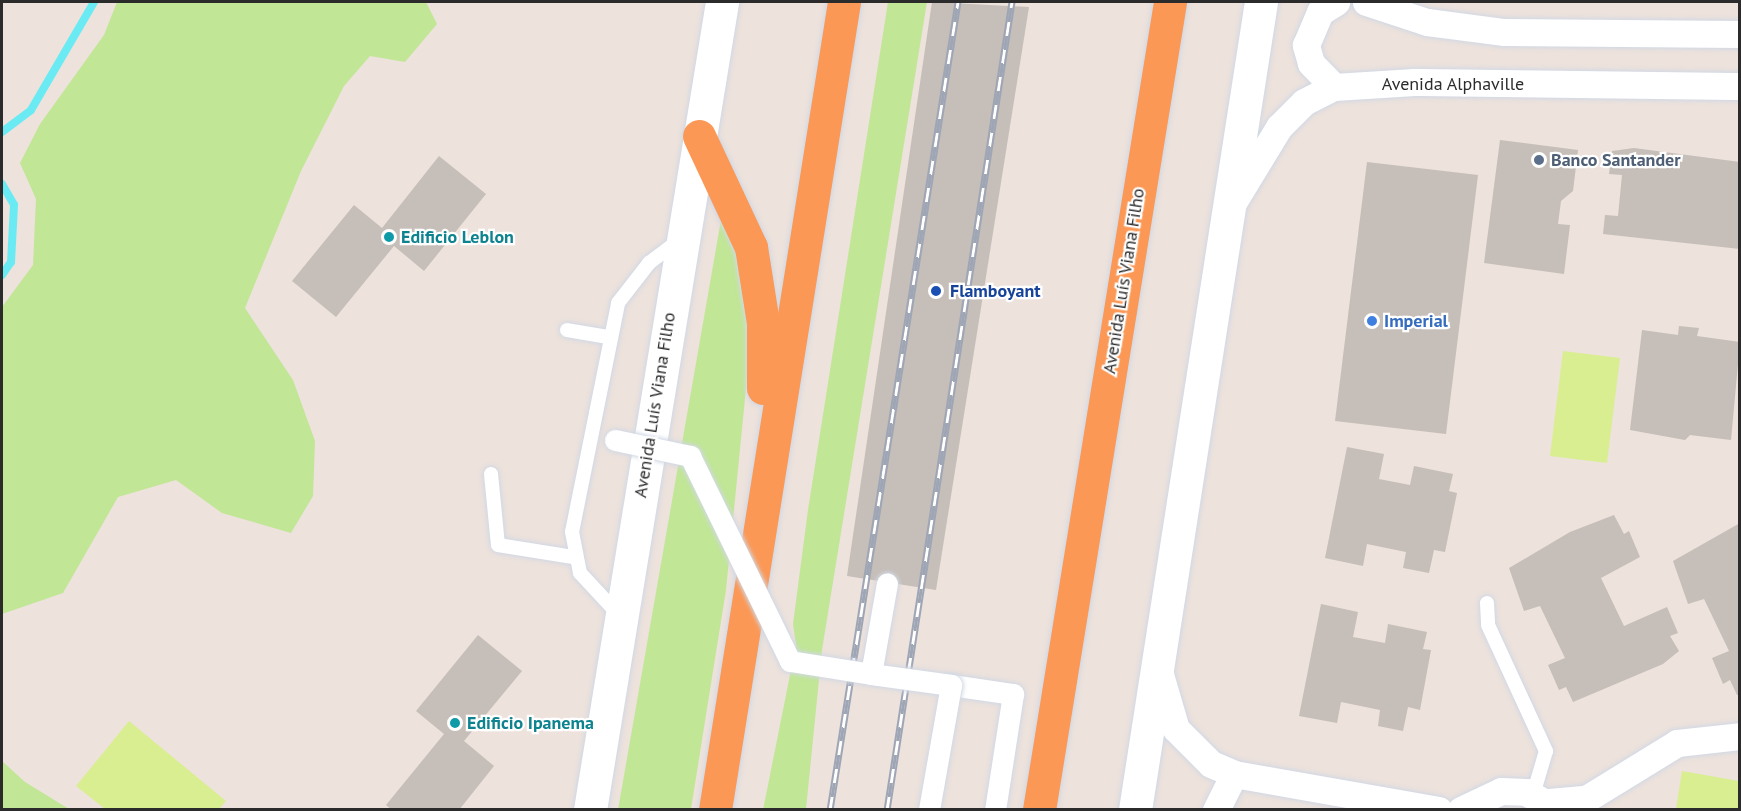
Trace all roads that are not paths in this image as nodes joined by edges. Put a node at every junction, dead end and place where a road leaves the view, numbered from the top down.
1 (722, 2) edge
2 (844, 2) edge
3 (1170, 2) edge
4 (1262, 2) edge
5 (1336, 2) edge
6 (1366, 2) edge
7 (1416, 10) edge
8 (1740, 34) edge
9 (1740, 86) edge
10 (1334, 87) junction
11 (699, 136) junction
12 (1227, 212) junction
13 (682, 239) junction
14 (567, 330) dead end
15 (608, 337) junction
16 (615, 440) dead end
17 (491, 474) dead end
18 (762, 493) junction
19 (573, 557) junction
20 (887, 582) dead end
21 (1487, 603) dead end
22 (621, 617) junction
23 (1158, 668) junction
24 (871, 674) junction
25 (951, 686) junction
26 (1740, 736) edge
27 (1234, 774) junction
28 (1330, 800) edge
29 (1546, 802) edge
30 (590, 810) edge
31 (715, 810) edge
32 (929, 810) edge
33 (995, 810) edge
34 (1039, 810) edge
35 (1135, 810) edge
36 (1216, 810) edge
37 (1439, 810) edge
38 (1461, 810) edge

1 - 11 main road, Avenida Luís Viana Filho
2 - 18 highway
3 - 34 highway, Avenida Luís Viana Filho
4 - 12 main road
5 - 10 street
6 - 7 street
7 - 8 street
9 - 10 street, Avenida Alphaville
10 - 12 street, Avenida Alphaville
11 - 13 main road, Avenida Luís Viana Filho
11 - 18 highway
12 - 23 main road
13 - 15 lane
13 - 22 main road, Avenida Luís Viana Filho
14 - 15 lane
15 - 19 lane
16 - 24 street, bridge
17 - 19 lane
18 - 31 highway
19 - 22 lane
20 - 24 street, bridge
21 - 29 lane
22 - 30 main road, Avenida Luís Viana Filho
23 - 27 street
23 - 35 main road
24 - 25 street, bridge
25 - 32 street, bridge
25 - 33 street
26 - 29 street
27 - 28 street
27 - 36 street
28 - 37 street
29 - 38 street

